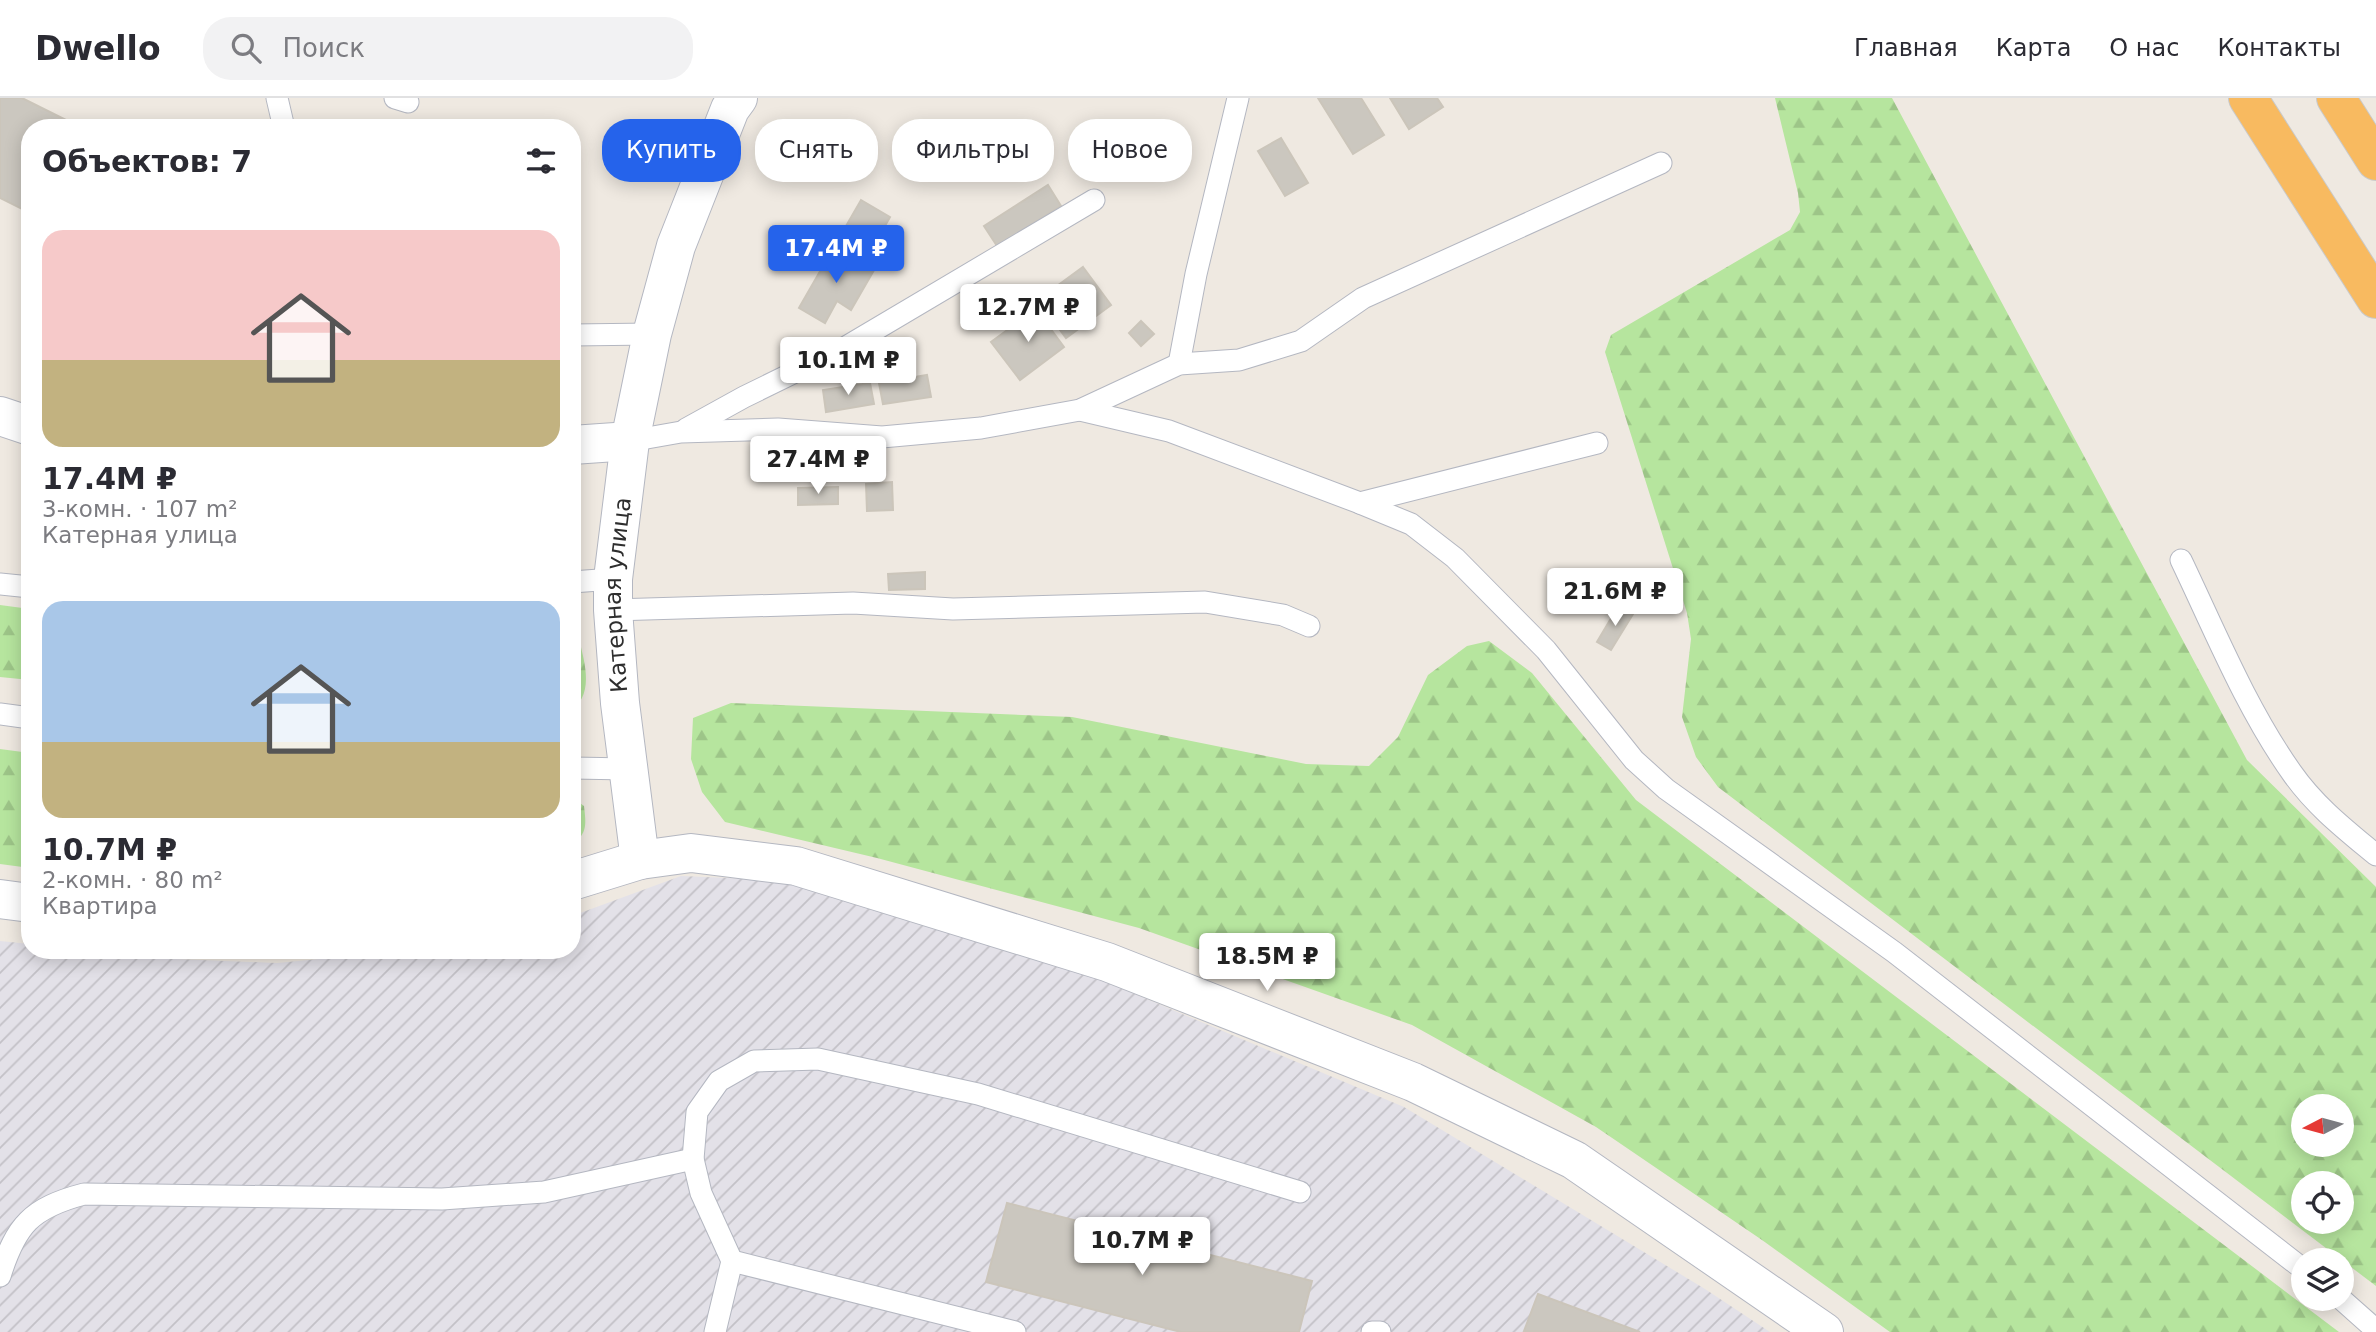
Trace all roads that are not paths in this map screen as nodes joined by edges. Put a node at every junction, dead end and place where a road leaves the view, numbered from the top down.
1 (277, 98) edge
2 (738, 98) edge
3 (1238, 98) edge
4 (2248, 98) edge
5 (2336, 98) edge
6 (282, 119) edge
7 (2376, 161) edge
8 (1661, 163) dead end
9 (1094, 200) dead end
10 (2376, 299) edge
11 (652, 334) junction
12 (581, 335) edge
13 (1179, 364) junction
14 (1080, 410) junction
15 (0, 416) edge
16 (21, 423) edge
17 (681, 432) junction
18 (630, 442) junction
19 (1597, 443) dead end
20 (581, 445) edge
21 (1360, 503) junction
22 (2181, 560) dead end
23 (0, 584) edge
24 (581, 585) edge
25 (21, 586) edge
26 (613, 594) junction
27 (1308, 626) dead end
28 (0, 714) edge
29 (21, 717) edge
30 (581, 768) edge
31 (629, 769) junction
32 (2376, 855) edge
33 (640, 860) junction
34 (581, 878) edge
35 (0, 899) edge
36 (21, 902) edge
37 (693, 1159) junction
38 (1300, 1192) dead end
39 (2291, 1260) edge
40 (732, 1261) junction
41 (0, 1276) edge
42 (2354, 1310) edge
43 (2376, 1330) edge
44 (715, 1332) edge
45 (1014, 1332) edge
46 (1372, 1332) edge
47 (1380, 1332) edge
48 (1824, 1332) edge

1 - 6 lane
2 - 11 street, Катерная улица
3 - 13 lane
4 - 10 highway
5 - 7 highway
8 - 13 lane
9 - 17 lane
11 - 12 lane
11 - 18 street, Катерная улица
13 - 14 lane
14 - 17 lane
14 - 21 lane
15 - 16 street
17 - 18 lane
18 - 20 street
18 - 26 street, Катерная улица
19 - 21 lane
21 - 39 lane
22 - 32 lane
23 - 25 lane
24 - 26 lane
26 - 27 lane
26 - 31 street, Катерная улица
28 - 29 lane
30 - 31 lane
31 - 33 street, Катерная улица
33 - 34 street
33 - 48 street
35 - 36 street
37 - 38 lane
37 - 40 lane
37 - 41 lane
40 - 44 lane
40 - 45 lane
42 - 43 lane
46 - 47 lane

